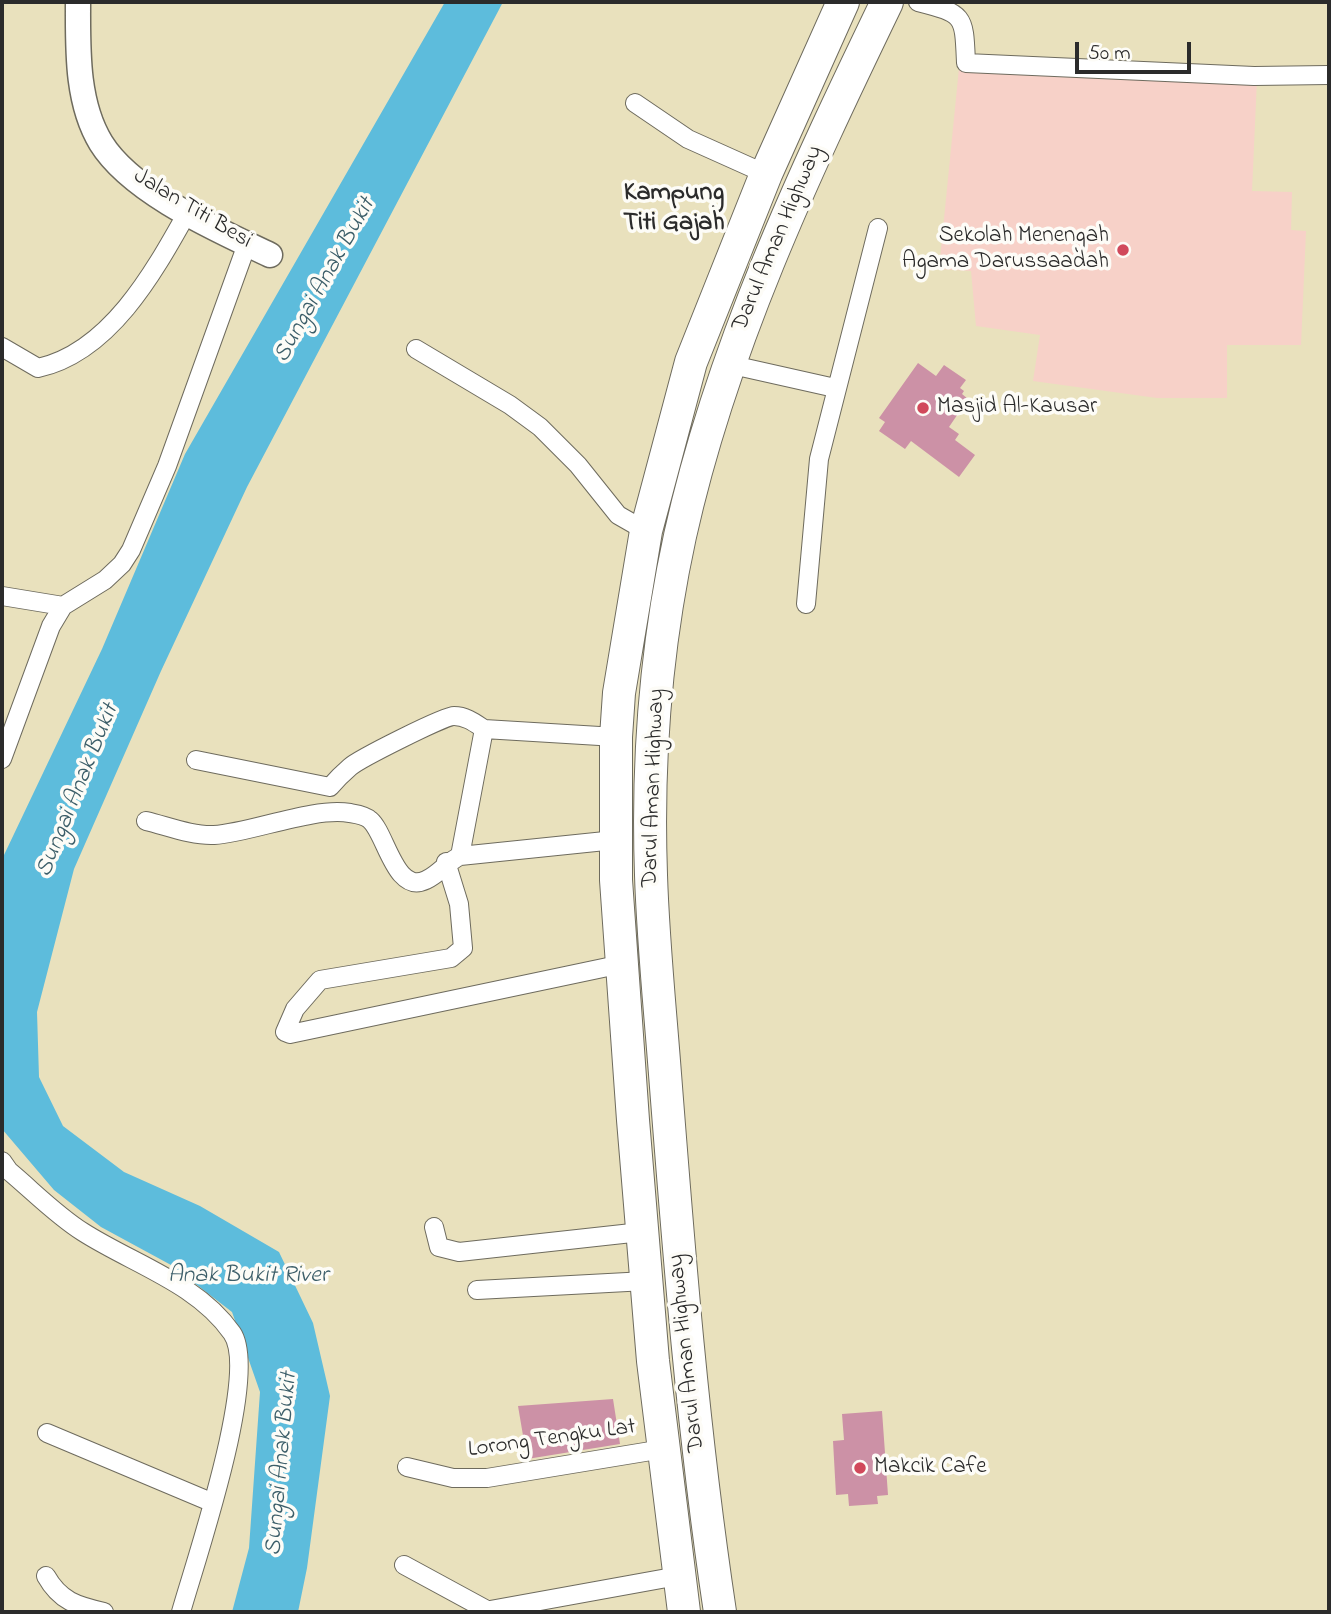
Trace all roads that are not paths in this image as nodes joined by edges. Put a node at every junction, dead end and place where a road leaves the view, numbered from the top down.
1 (78, 2) edge
2 (843, 2) edge
3 (887, 2) edge
4 (918, 2) edge
5 (1329, 75) edge
6 (635, 103) dead end
7 (766, 174) junction
8 (187, 213) junction
9 (877, 228) dead end
10 (247, 244) junction
11 (270, 255) dead end
12 (2, 347) edge
13 (416, 349) dead end
14 (728, 364) junction
15 (835, 388) junction
16 (646, 531) junction
17 (2, 596) edge
18 (806, 604) dead end
19 (63, 606) junction
20 (8, 725) edge
21 (484, 729) junction
22 (615, 737) junction
23 (2, 759) edge
24 (197, 760) dead end
25 (146, 821) dead end
26 (615, 840) junction
27 (453, 859) junction
28 (622, 964) junction
29 (665, 1076) junction
30 (633, 1120) junction
31 (670, 1149) junction
32 (4, 1171) edge
33 (639, 1196) junction
34 (433, 1227) dead end
35 (641, 1232) junction
36 (646, 1281) junction
37 (477, 1290) dead end
38 (47, 1433) dead end
39 (663, 1448) junction
40 (407, 1467) dead end
41 (211, 1502) junction
42 (404, 1565) dead end
43 (46, 1576) dead end
44 (678, 1576) junction
45 (482, 1611) edge
46 (104, 1612) edge
47 (180, 1612) edge
48 (684, 1612) edge
49 (720, 1612) edge

1 - 8 street, Jalan Titi Besi
2 - 7 highway, Darul Aman Highway
3 - 14 highway, Darul Aman Highway
4 - 5 street
6 - 7 street
7 - 16 highway, Darul Aman Highway
8 - 10 street, Jalan Titi Besi
8 - 12 street
9 - 15 street
10 - 11 street, Jalan Titi Besi
10 - 19 street
13 - 16 street
14 - 15 street
14 - 29 highway, Darul Aman Highway
15 - 18 street
16 - 22 highway, Darul Aman Highway
17 - 19 street
19 - 20 street
20 - 23 street
21 - 22 street
21 - 24 street
21 - 27 street
22 - 26 highway, Darul Aman Highway
25 - 27 street
26 - 27 street
26 - 28 highway, Darul Aman Highway
27 - 28 street
28 - 30 highway, Darul Aman Highway
29 - 30 highway
29 - 31 highway, Darul Aman Highway
30 - 33 highway, Darul Aman Highway
31 - 33 highway
31 - 49 highway, Darul Aman Highway
32 - 41 street
33 - 35 highway, Darul Aman Highway
34 - 35 street
35 - 36 highway, Darul Aman Highway
36 - 37 street
36 - 39 highway, Darul Aman Highway
38 - 41 street
39 - 40 street, Lorong Tengku Lat
39 - 44 highway, Darul Aman Highway
41 - 47 street
42 - 45 street
43 - 46 street
44 - 45 street
44 - 48 highway, Darul Aman Highway

